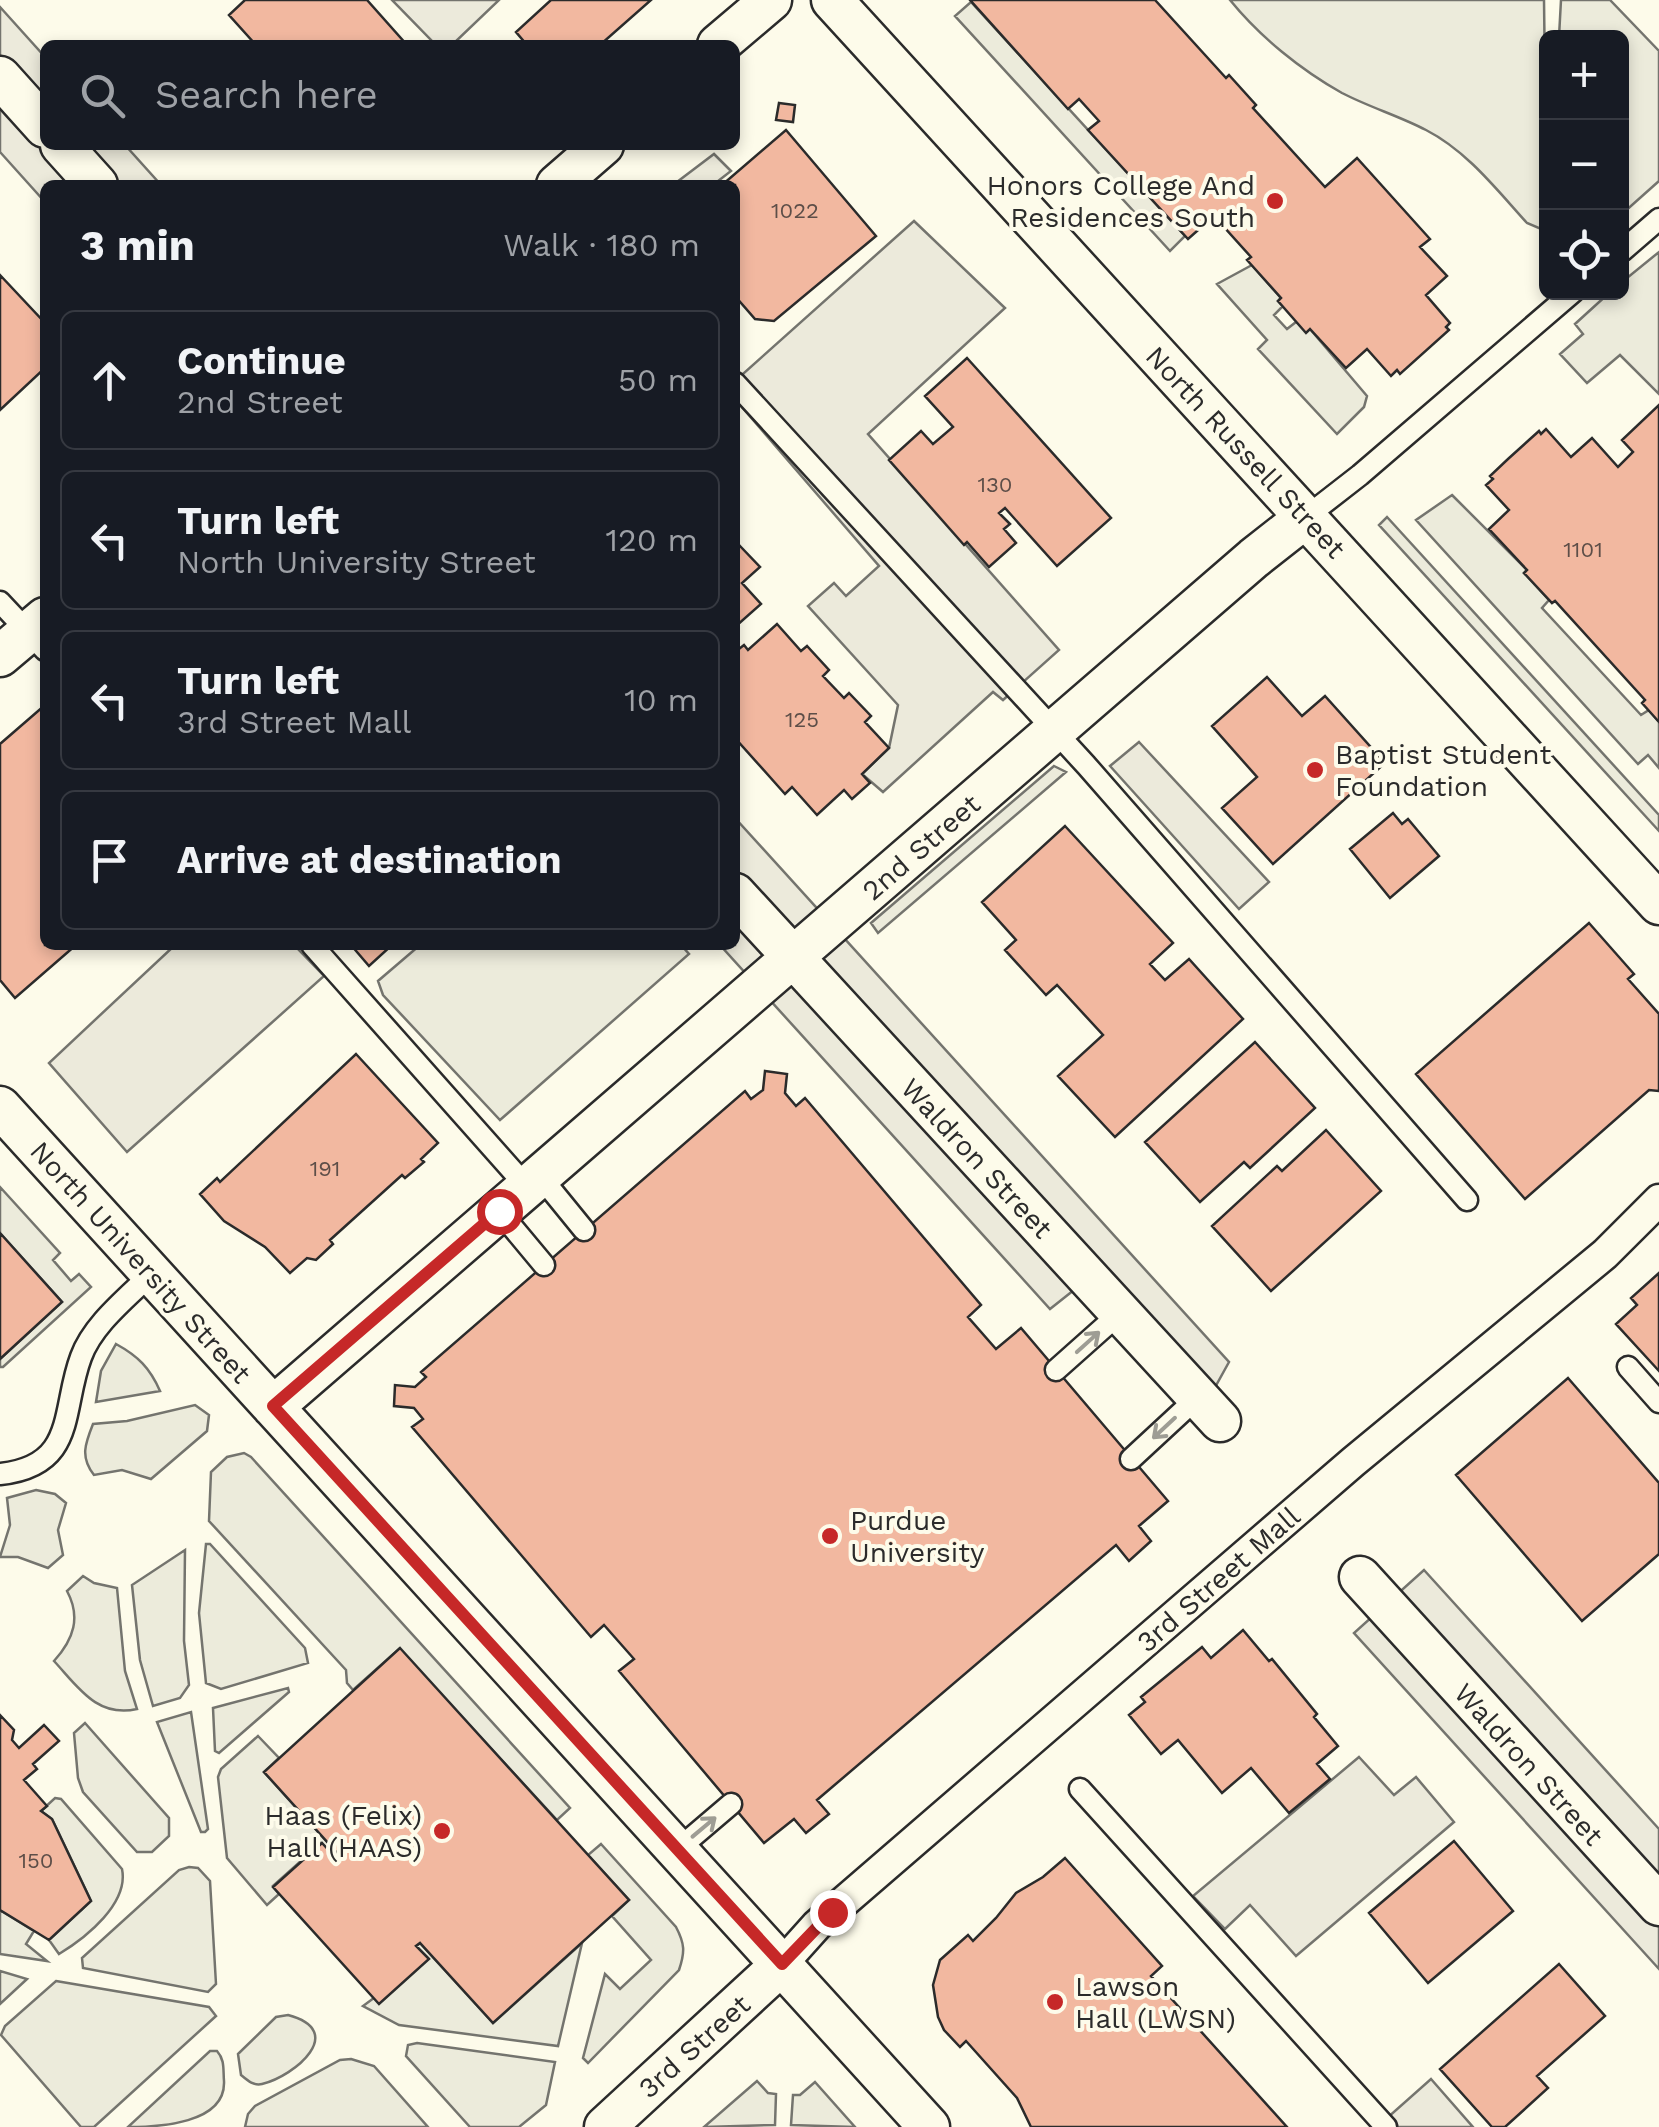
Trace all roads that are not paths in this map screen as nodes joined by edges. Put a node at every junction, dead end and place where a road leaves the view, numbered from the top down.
1 (771, 0) edge
2 (832, 0) edge
3 (724, 40) edge
4 (0, 78) edge
5 (40, 122) edge
6 (66, 150) edge
7 (597, 150) edge
8 (92, 180) edge
9 (564, 180) edge
10 (1659, 219) edge
11 (1629, 245) edge
12 (1564, 300) edge
13 (740, 388) edge
14 (1306, 517) junction
15 (0, 602) edge
16 (29, 639) edge
17 (1055, 731) junction
18 (740, 900) edge
19 (1659, 904) edge
20 (316, 950) edge
21 (792, 958) junction
22 (0, 1107) edge
23 (522, 1192) junction
24 (1467, 1200) dead end
25 (1659, 1200) edge
26 (584, 1230) dead end
27 (544, 1265) dead end
28 (152, 1273) junction
29 (1120, 1313) junction
30 (1628, 1368) dead end
31 (1056, 1370) dead end
32 (1659, 1402) edge
33 (273, 1406) junction
34 (1209, 1409) joint
35 (1131, 1458) dead end
36 (0, 1474) edge
37 (1360, 1577) dead end
38 (1080, 1789) dead end
39 (731, 1804) dead end
40 (677, 1850) junction
41 (1659, 1905) edge
42 (782, 1964) junction
43 (605, 2127) edge
44 (930, 2127) edge
45 (1386, 2127) edge

1 - 3 street
2 - 14 street, North Russell Street
4 - 5 street
6 - 8 street
7 - 9 street
10 - 11 lane
12 - 14 lane, 2nd Street
13 - 17 lane
14 - 17 street, 2nd Street
14 - 19 street, North Russell Street
15 - 16 lane
17 - 21 street, 2nd Street
17 - 24 lane
18 - 21 street, Waldron Street
20 - 23 lane
21 - 23 street, 2nd Street
21 - 29 street, Waldron Street
22 - 28 street, North University Street
23 - 26 lane
23 - 27 lane
23 - 33 street, 2nd Street
25 - 42 street, 3rd Street Mall
28 - 33 street, North University Street
28 - 36 lane
31 -> 29 lane
29 - 34 street, Waldron Street
30 - 32 lane
33 - 40 street, North University Street
34 -> 35 lane
37 - 41 street, Waldron Street
38 - 45 lane
40 -> 39 lane
40 - 42 street, North University Street
42 - 43 street, 3rd Street
42 - 44 street, North University Street

